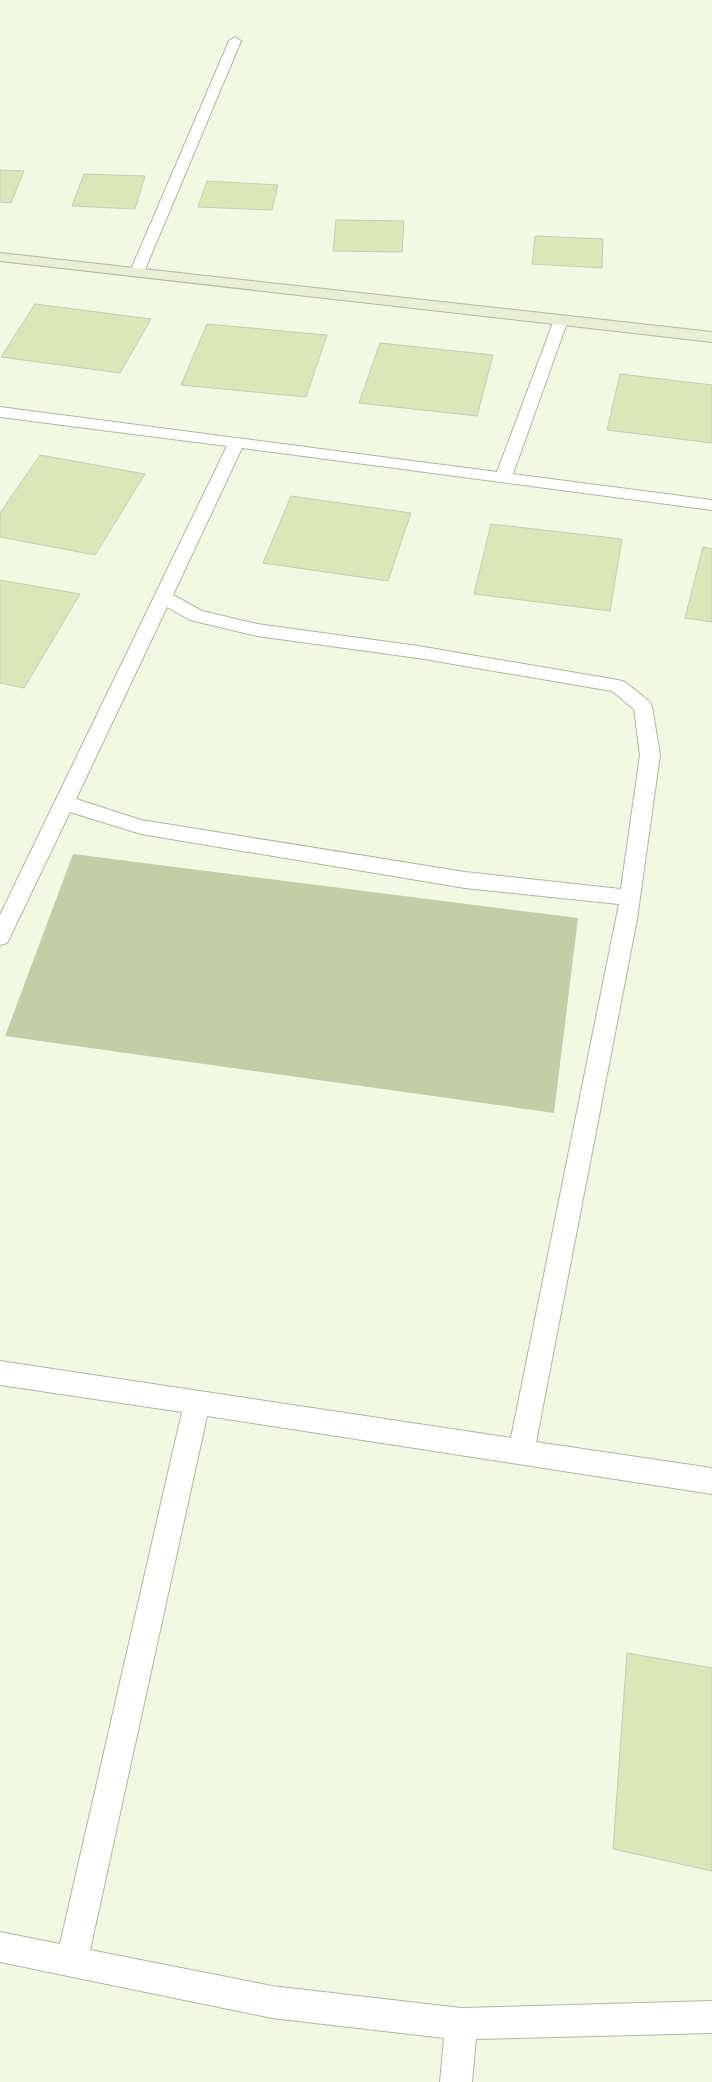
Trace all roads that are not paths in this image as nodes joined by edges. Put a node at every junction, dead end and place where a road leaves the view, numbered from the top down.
1 (235, 41) dead end
2 (0, 256) edge
3 (137, 272) junction
4 (561, 320) junction
5 (712, 337) edge
6 (0, 412) edge
7 (236, 444) junction
8 (503, 479) junction
9 (712, 505) edge
10 (163, 597) junction
11 (64, 803) junction
12 (630, 898) junction
13 (0, 937) edge
14 (0, 1373) edge
15 (197, 1403) junction
16 (522, 1452) junction
17 (712, 1481) edge
18 (0, 1946) edge
19 (72, 1961) junction
20 (712, 2017) edge
21 (462, 2024) junction
22 (456, 2082) edge

1 - 3 street
2 - 3 street
3 - 4 street
4 - 5 street
4 - 8 street
6 - 7 street
7 - 8 street
7 - 10 street
8 - 9 street
10 - 11 street
10 - 12 street
11 - 12 street
11 - 13 street
12 - 16 street
14 - 15 street
15 - 16 street
15 - 19 street
16 - 17 street
18 - 19 street
19 - 21 street
20 - 21 street
21 - 22 street

